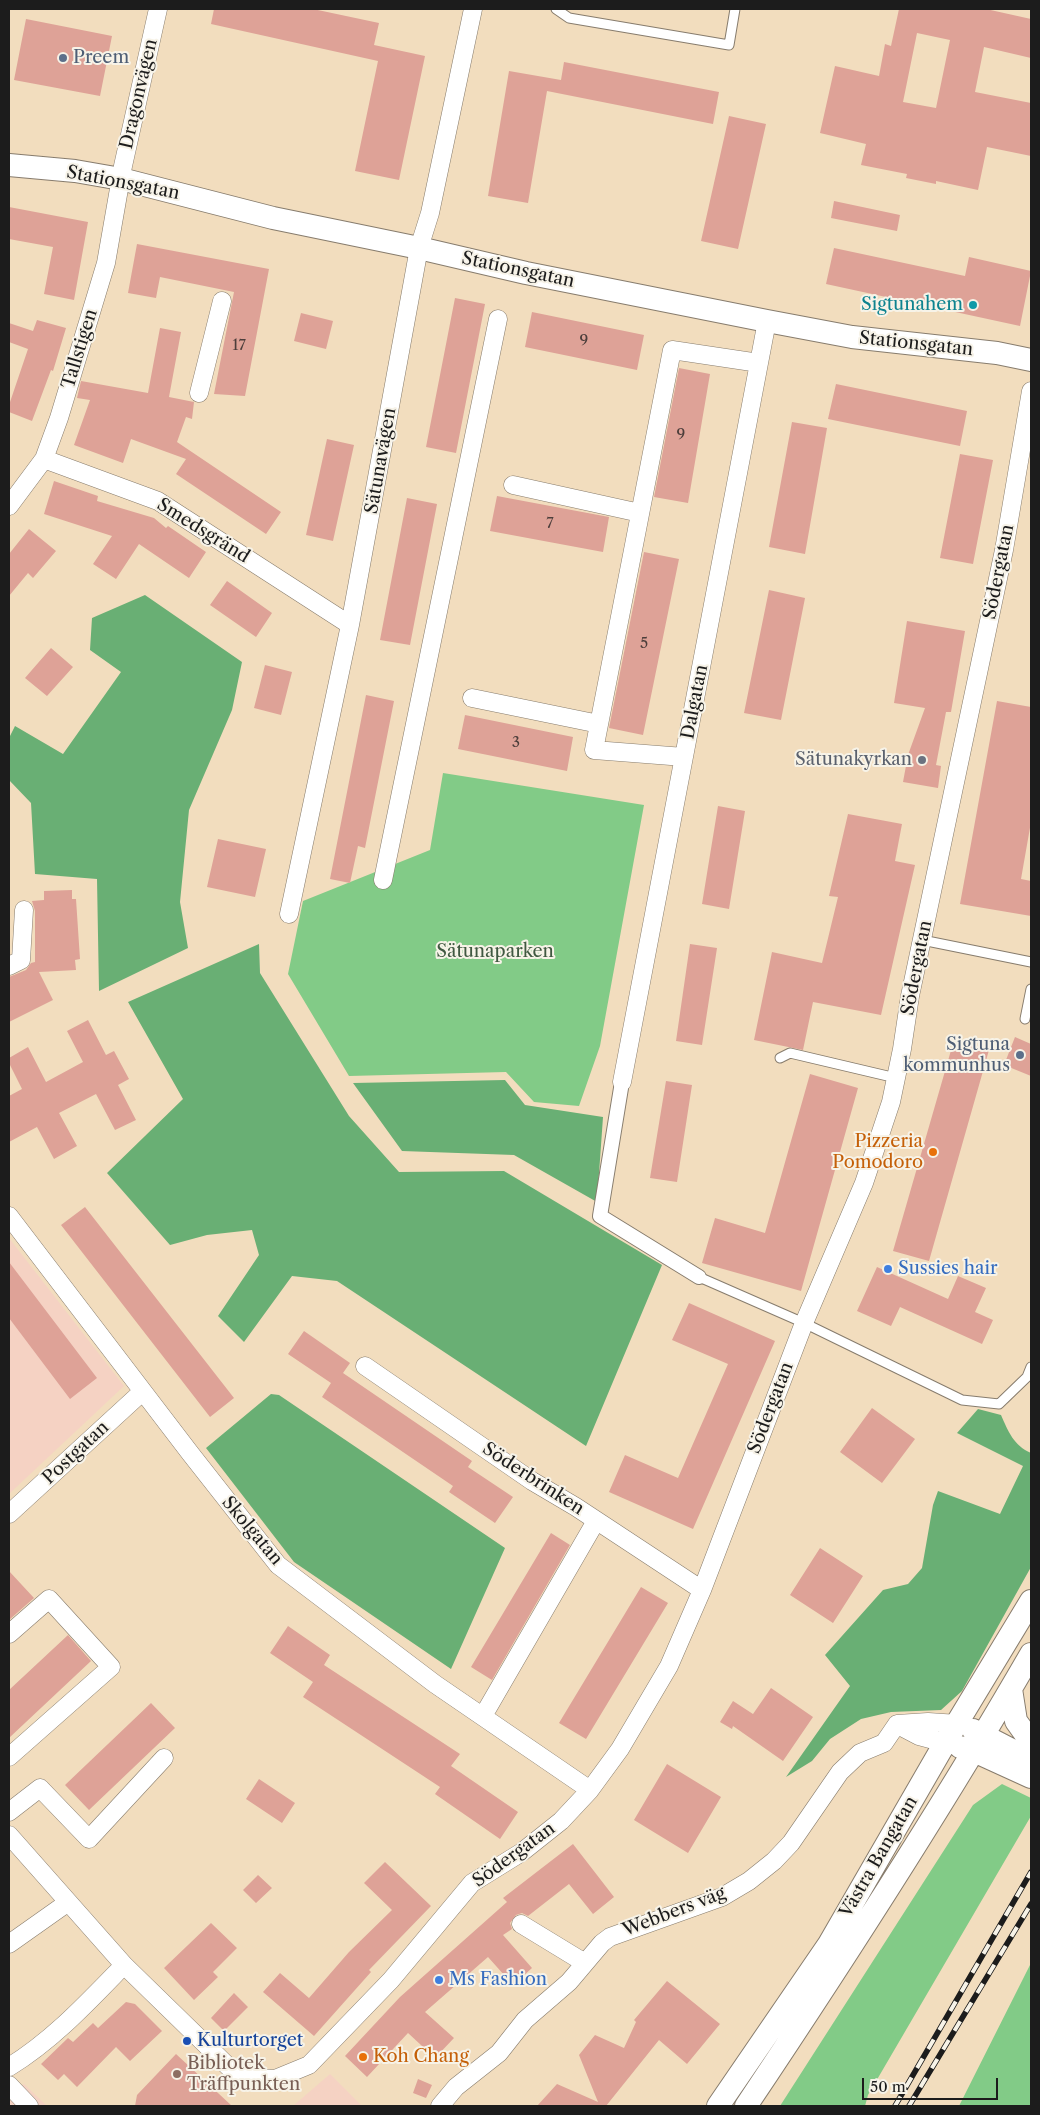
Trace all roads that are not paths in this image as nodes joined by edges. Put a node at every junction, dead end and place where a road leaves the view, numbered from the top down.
1 (158, 9) edge
2 (473, 9) edge
3 (556, 9) edge
4 (736, 9) edge
5 (9, 165) edge
6 (122, 179) junction
7 (419, 248) junction
8 (222, 301) dead end
9 (498, 319) dead end
10 (767, 321) junction
11 (1031, 360) edge
12 (759, 363) junction
13 (1031, 391) edge
14 (199, 393) dead end
15 (44, 459) junction
16 (513, 485) dead end
17 (9, 506) edge
18 (640, 513) junction
19 (350, 626) junction
20 (472, 698) dead end
21 (600, 724) junction
22 (684, 757) junction
23 (384, 880) dead end
24 (24, 910) dead end
25 (289, 914) dead end
26 (922, 940) junction
27 (1031, 962) edge
28 (9, 966) edge
29 (1031, 989) edge
30 (1026, 1019) dead end
31 (780, 1058) dead end
32 (896, 1078) junction
33 (622, 1082) joint
34 (9, 1216) edge
35 (699, 1277) joint
36 (804, 1324) junction
37 (365, 1366) dead end
38 (1031, 1367) edge
39 (142, 1392) junction
40 (9, 1514) edge
41 (596, 1521) junction
42 (702, 1590) junction
43 (1031, 1601) edge
44 (9, 1634) edge
45 (1031, 1654) edge
46 (1011, 1689) junction
47 (483, 1716) junction
48 (897, 1724) junction
49 (958, 1724) junction
50 (945, 1743) junction
51 (980, 1743) junction
52 (9, 1757) edge
53 (1027, 1757) edge
54 (164, 1758) dead end
55 (590, 1790) junction
56 (9, 1812) edge
57 (9, 1835) edge
58 (67, 1903) junction
59 (520, 1924) dead end
60 (9, 1944) edge
61 (585, 1963) junction
62 (124, 1966) junction
63 (9, 2067) edge
64 (9, 2085) edge
65 (29, 2106) edge
66 (440, 2106) edge
67 (718, 2106) edge
68 (746, 2106) edge

1 - 6 street, Dragonvägen
2 - 7 street, Sätunavägen
3 - 4 lane
5 - 6 street, Stationsgatan
6 - 7 street, Stationsgatan
6 - 15 street, Tallstigen
7 - 10 street, Stationsgatan
7 - 19 street, Sätunavägen
8 - 14 street
9 - 23 street
10 - 11 street, Stationsgatan
10 - 12 street, Dalgatan
12 - 18 street
12 - 22 street, Dalgatan
13 - 26 street, Södergatan
15 - 17 street, Tallstigen
15 - 19 street, Smedsgränd
16 - 18 street
18 - 21 street
19 - 25 street, Sätunavägen
20 - 21 street
21 - 22 street
22 - 33 street, Dalgatan
24 - 28 street
26 - 27 lane
26 - 32 street, Södergatan
29 - 30 lane
31 - 32 lane
32 - 36 street, Södergatan
33 - 35 street
34 - 39 street, Skolgatan
35 - 36 lane
36 - 38 lane
36 - 42 street, Södergatan
37 - 41 street, Söderbrinken
39 - 40 street, Postgatan
39 - 47 street, Skolgatan
41 - 42 street, Söderbrinken
41 - 47 street
42 - 55 street, Södergatan
43 - 49 street, Västra Bangatan
44 - 52 street
45 - 46 street, Västra Bangatan
46 - 51 street, Västra Bangatan
46 - 53 street
47 - 55 street, Skolgatan
48 - 49 street
48 - 50 street
48 - 61 street, Webbers väg
49 - 50 street, Västra Bangatan
49 - 51 street
50 - 51 street
50 - 67 street, Västra Bangatan
51 - 53 street
51 - 68 street, Västra Bangatan
54 - 56 street
55 - 62 street, Södergatan
57 - 58 street, Södergatan
58 - 60 street
58 - 62 street, Södergatan
59 - 61 street
61 - 66 street, Webbers väg
62 - 63 street
64 - 65 street

